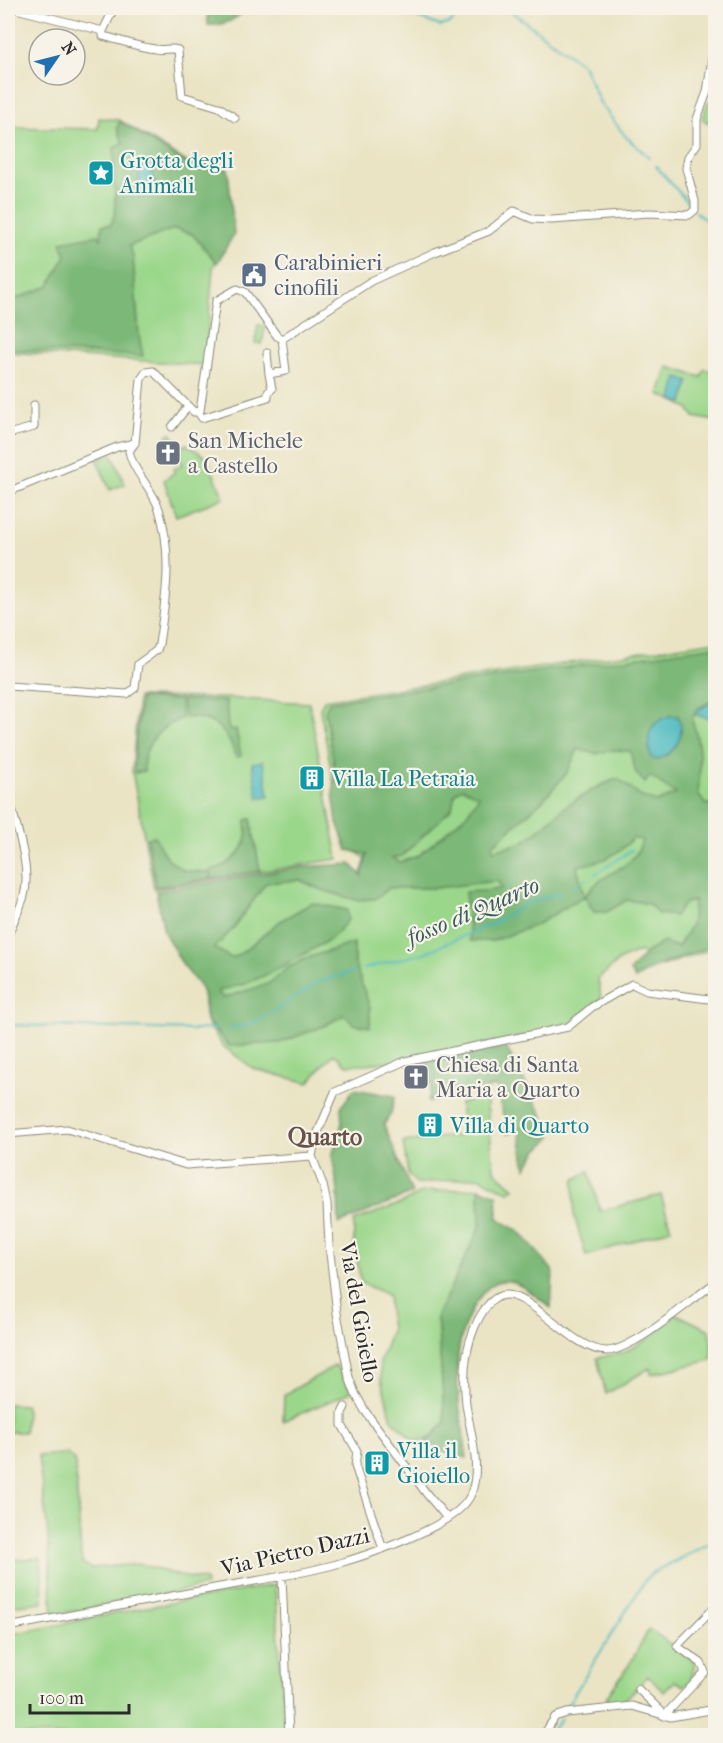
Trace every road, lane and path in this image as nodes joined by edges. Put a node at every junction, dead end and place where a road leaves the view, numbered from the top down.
1 (12, 8) edge
2 (114, 8) edge
3 (103, 31) junction
4 (716, 32) edge
5 (235, 118) dead end
6 (282, 339) junction
7 (267, 353) dead end
8 (269, 374) junction
9 (34, 405) dead end
10 (188, 406) junction
11 (198, 412) junction
12 (172, 427) dead end
13 (8, 434) edge
14 (135, 443) junction
15 (8, 492) edge
16 (8, 686) edge
17 (8, 795) edge
18 (8, 935) edge
19 (716, 1000) edge
20 (8, 1134) edge
21 (312, 1155) junction
22 (716, 1282) edge
23 (345, 1407) dead end
24 (447, 1518) junction
25 (383, 1549) junction
26 (282, 1577) junction
27 (716, 1606) edge
28 (8, 1627) edge
29 (638, 1689) dead end
30 (716, 1709) edge
31 (664, 1715) junction
32 (289, 1736) edge
33 (543, 1736) edge

1 - 3 street
2 - 3 street
3 - 5 street
4 - 6 street
6 - 8 street
6 - 11 street
7 - 8 street
8 - 11 street
9 - 13 street
10 - 11 street
10 - 12 street
10 - 14 street
14 - 15 street
14 - 16 street
17 - 18 street
19 - 21 street
20 - 21 street
21 - 24 street, Via del Gioiello
22 - 24 street, Via Pietro Dazzi
23 - 25 street
24 - 25 street, Via Pietro Dazzi
25 - 26 street, Via Pietro Dazzi
26 - 28 street, Via Pietro Dazzi
26 - 32 street
27 - 31 street
29 - 31 street
30 - 31 street
31 - 33 street

